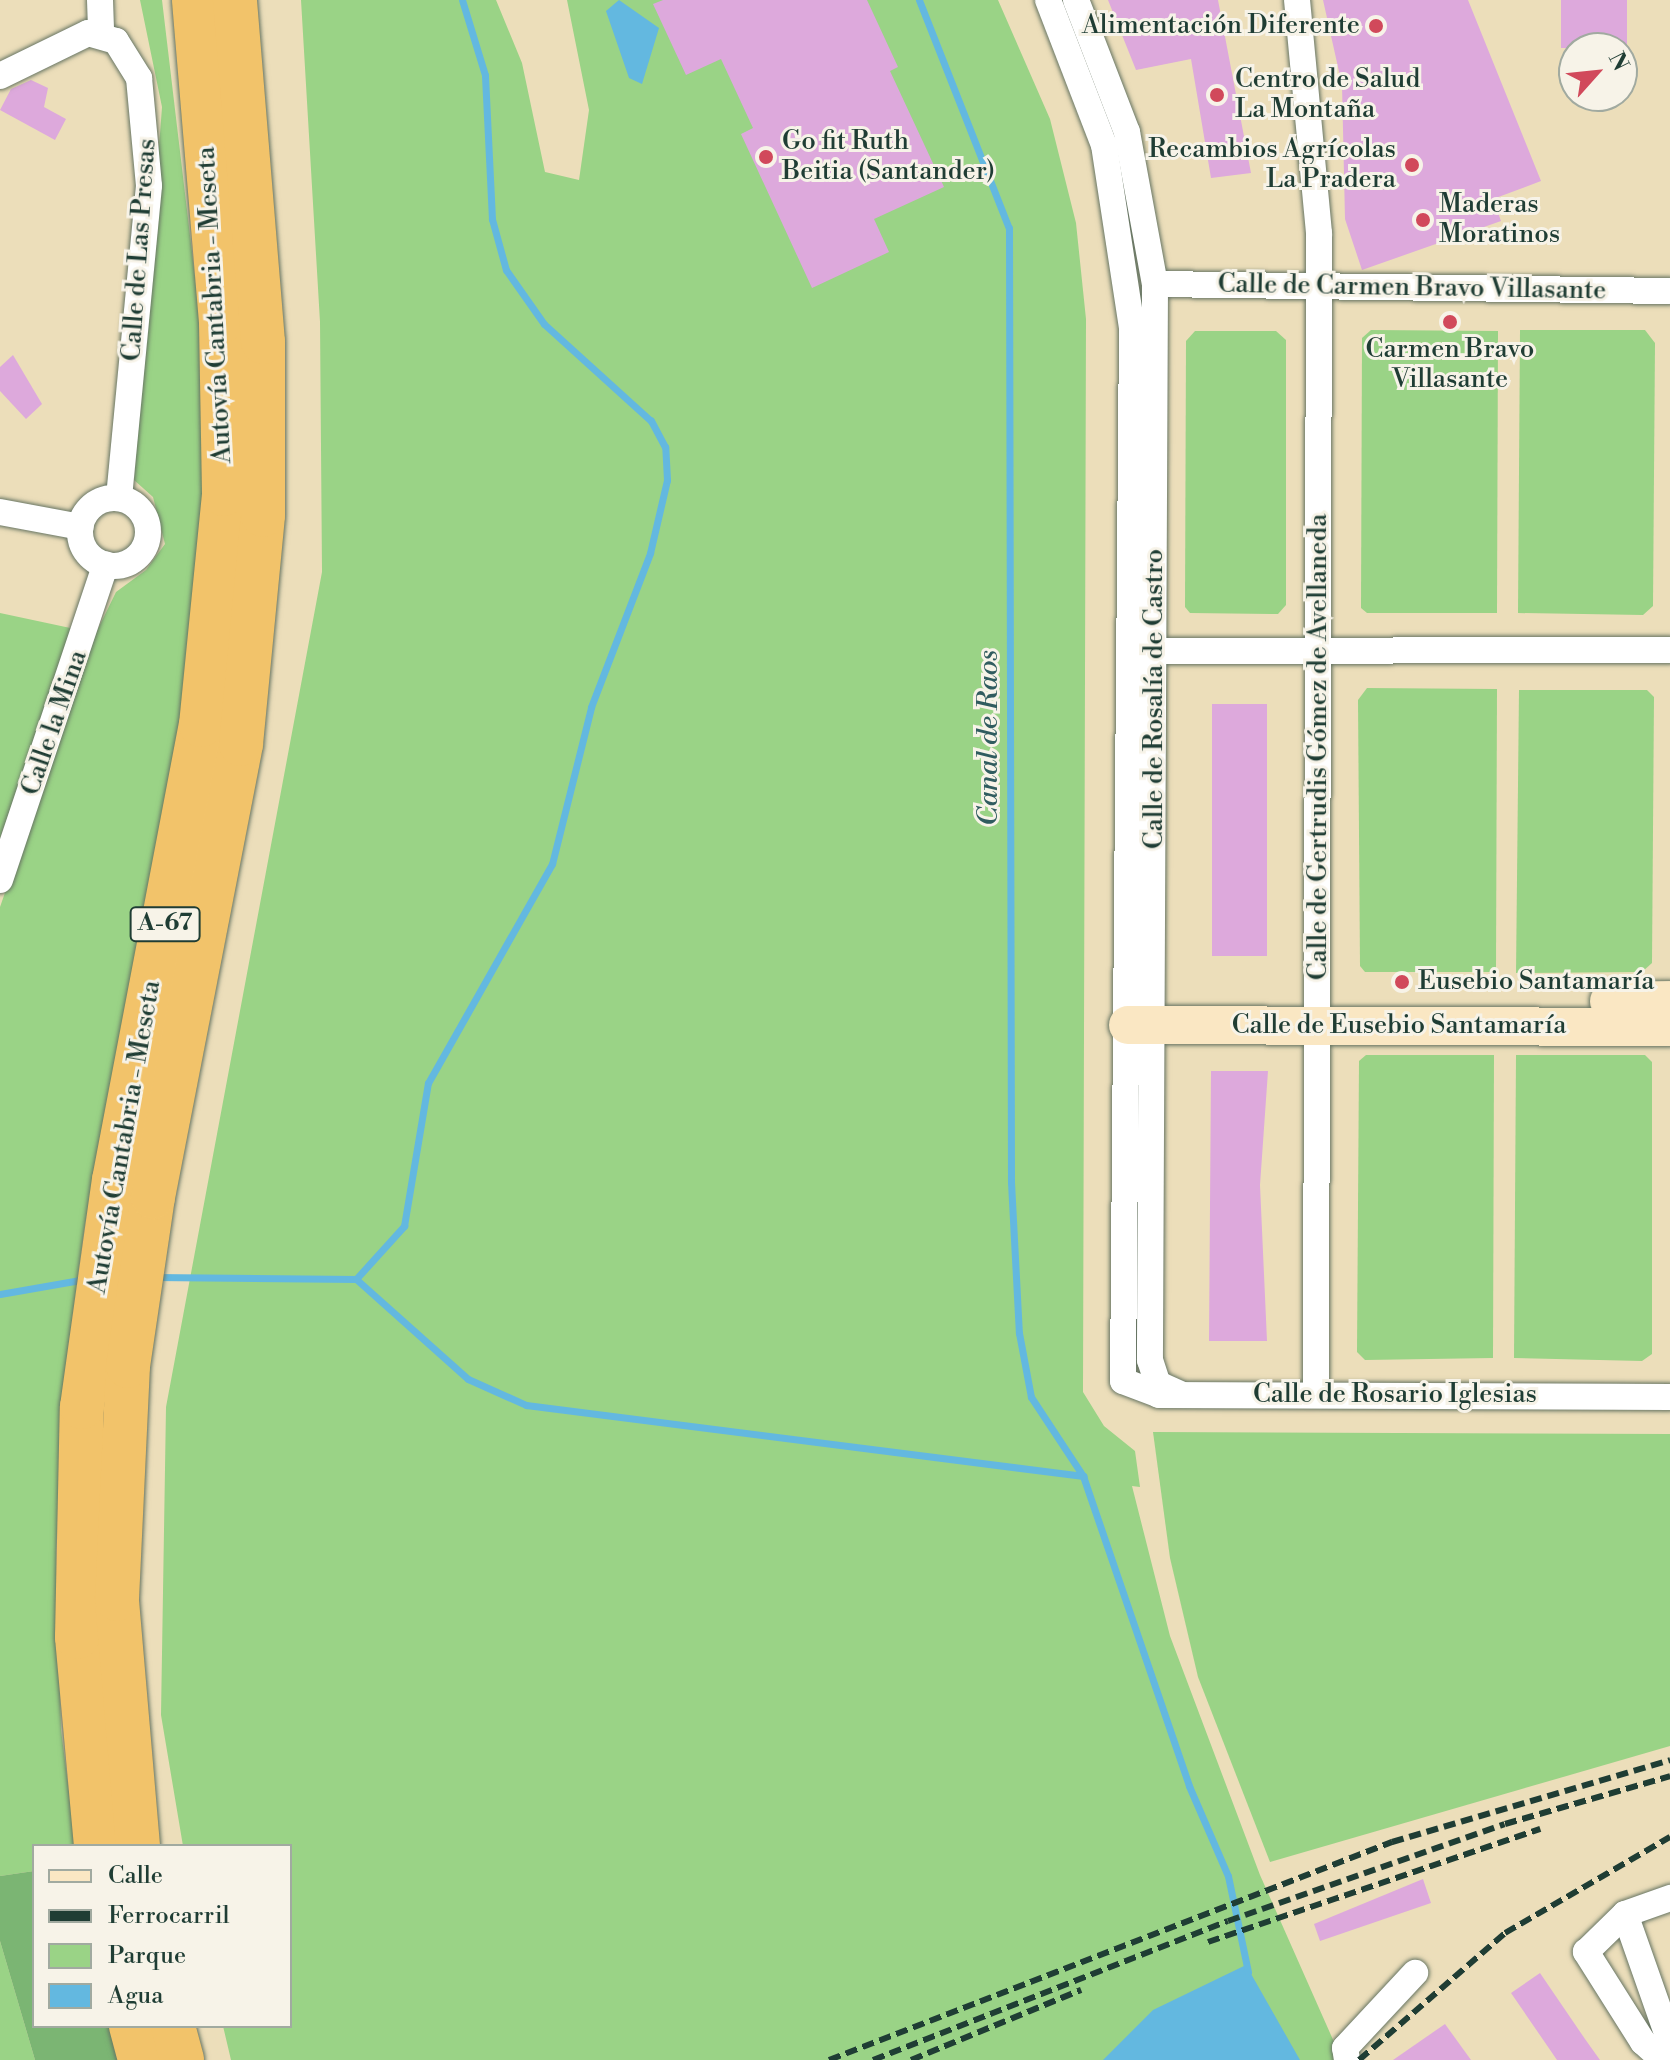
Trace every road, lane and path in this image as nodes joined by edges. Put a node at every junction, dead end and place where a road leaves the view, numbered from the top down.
1 (100, 0) edge
2 (194, 0) edge
3 (235, 0) edge
4 (1048, 0) edge
5 (1076, 0) edge
6 (1297, 0) edge
7 (101, 33) junction
8 (0, 76) edge
9 (1155, 284) junction
10 (1319, 290) junction
11 (1670, 291) edge
12 (119, 498) junction
13 (0, 512) edge
14 (81, 527) junction
15 (106, 564) junction
16 (1670, 650) edge
17 (1142, 651) junction
18 (1319, 651) junction
19 (0, 880) edge
20 (1670, 1000) edge
21 (1318, 1012) junction
22 (1142, 1013) junction
23 (1670, 1027) edge
24 (1123, 1381) joint
25 (1180, 1394) junction
26 (1316, 1395) junction
27 (1670, 1397) edge
28 (96, 1844) edge
29 (138, 1844) edge
30 (1670, 1898) edge
31 (1625, 1914) junction
32 (1415, 1973) dead end
33 (132, 2028) edge
34 (174, 2028) edge
35 (140, 2060) edge
36 (182, 2060) edge
37 (1347, 2060) edge
38 (1663, 2060) edge
39 (1669, 2060) edge

1 - 7 street
2 - 28 highway, Autovía Cantabria - Meseta / A-67
3 - 29 highway, Autovía Cantabria - Meseta / A-67
4 - 17 street, Calle de Rosalía de Castro
5 - 9 street, Calle de Rosalía de Castro
6 - 10 street, Calle de Gertrudis Gómez de Avellaneda
7 - 8 street
7 - 12 street, Calle de Las Presas
9 - 10 street, Calle de Carmen Bravo Villasante
9 - 17 street, Calle de Rosalía de Castro
10 - 11 street, Calle de Carmen Bravo Villasante
10 - 18 street, Calle de Gertrudis Gómez de Avellaneda
12 - 14 street
12 - 15 street
13 - 14 street
14 - 15 street
15 - 19 street, Calle la Mina
16 - 18 street
17 - 18 street
17 - 22 street, Calle de Rosalía de Castro
18 - 21 street, Calle de Gertrudis Gómez de Avellaneda
20 - 21 main road, Calle de Eusebio Santamaría
21 - 22 main road, Calle de Eusebio Santamaría
21 - 23 main road, Calle de Eusebio Santamaría
21 - 26 street, Calle de Gertrudis Gómez de Avellaneda
22 - 24 street, Calle de Rosalía de Castro
22 - 25 street, Calle de Rosalía de Castro
24 - 25 street, Calle de Rosario Iglesias
25 - 26 street, Calle de Rosario Iglesias
26 - 27 street, Calle de Rosario Iglesias
30 - 31 street
31 - 38 street
31 - 39 street
32 - 37 street
33 - 35 highway
34 - 36 highway

